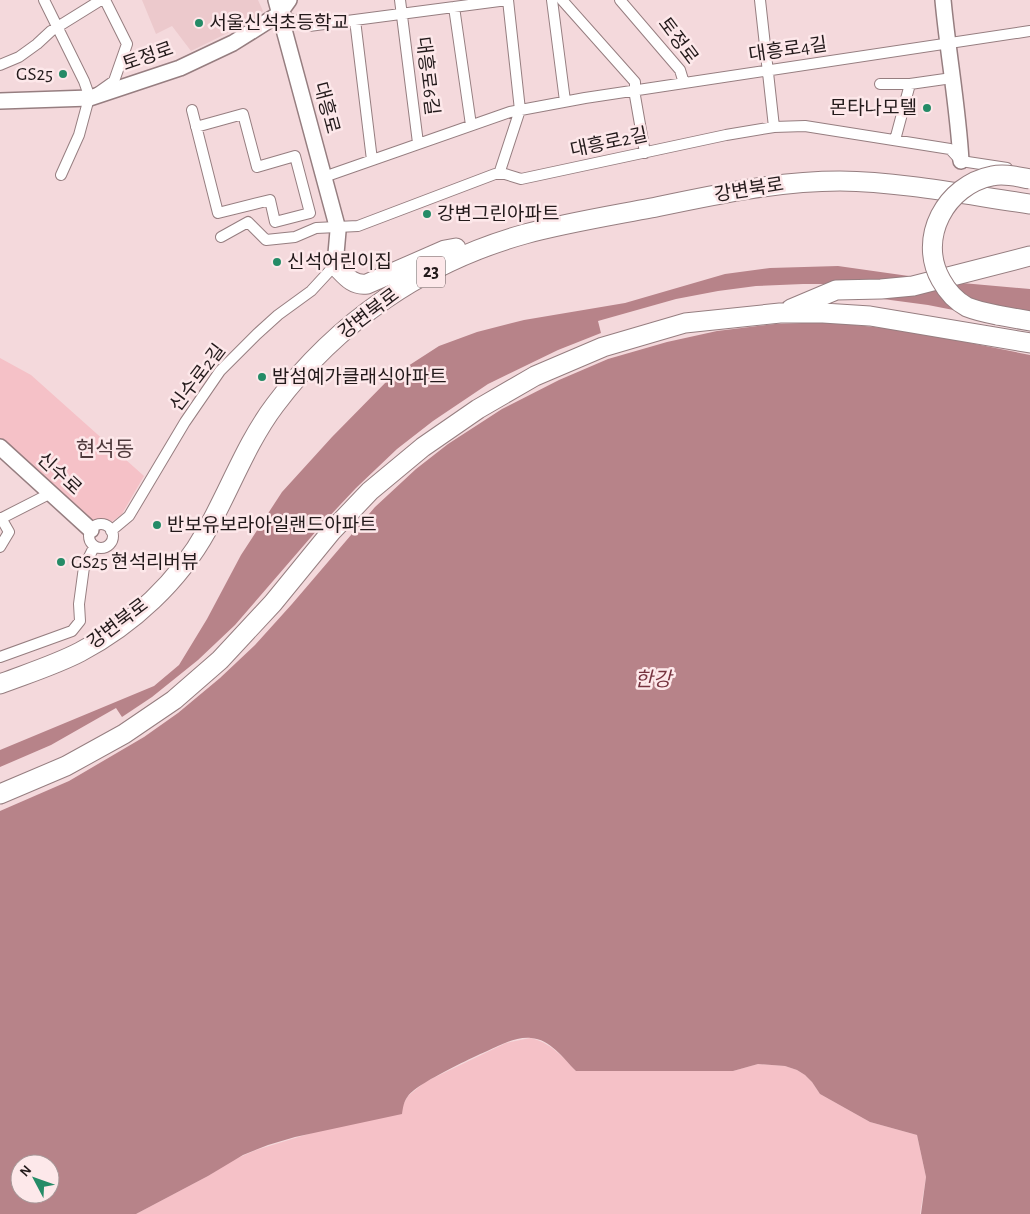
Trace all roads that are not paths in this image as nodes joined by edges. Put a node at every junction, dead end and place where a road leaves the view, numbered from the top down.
1 (44, 0) edge
2 (289, 0) edge
3 (400, 0) edge
4 (508, 0) edge
5 (552, 0) edge
6 (562, 0) edge
7 (620, 0) edge
8 (760, 0) edge
9 (943, 0) edge
10 (99, 1) edge
11 (277, 7) edge
12 (454, 7) junction
13 (402, 13) junction
14 (355, 20) junction
15 (58, 28) junction
16 (1030, 31) edge
17 (947, 44) junction
18 (1, 62) edge
19 (767, 70) junction
20 (952, 78) junction
21 (684, 83) junction
22 (880, 84) dead end
23 (910, 84) junction
24 (634, 90) junction
25 (90, 98) junction
26 (0, 101) edge
27 (565, 102) junction
28 (192, 110) dead end
29 (520, 110) junction
30 (472, 125) junction
31 (196, 127) junction
32 (774, 127) junction
33 (895, 140) junction
34 (418, 143) junction
35 (646, 153) junction
36 (372, 160) junction
37 (961, 161) junction
38 (1030, 171) edge
39 (500, 174) junction
40 (61, 175) dead end
41 (324, 177) junction
42 (1030, 179) edge
43 (1030, 204) edge
44 (337, 226) junction
45 (221, 237) dead end
46 (491, 245) junction
47 (1030, 256) edge
48 (335, 265) junction
49 (780, 313) junction
50 (1030, 321) edge
51 (1030, 343) edge
52 (0, 447) edge
53 (51, 494) junction
54 (0, 519) edge
55 (90, 530) junction
56 (111, 531) junction
57 (0, 547) edge
58 (94, 547) junction
59 (0, 656) edge
60 (0, 684) edge
61 (0, 794) edge

1 - 15 street
2 - 11 main road, 토정로
3 - 13 street
4 - 12 street, 대흥로6길
4 - 29 street, 대흥로6길
5 - 27 street
6 - 24 street
7 - 21 street, 토정로
8 - 19 street
9 - 17 main road
10 - 15 street
10 - 25 street
11 - 14 street, 대흥로6길
11 - 25 main road, 토정로
11 - 41 main road, 대흥로
12 - 13 street, 대흥로6길
12 - 30 street, 대흥로6길
13 - 14 street, 대흥로6길
13 - 34 street, 대흥로6길
14 - 36 street
15 - 18 street
15 - 25 street
16 - 17 street, 대흥로4길
17 - 19 street, 대흥로4길
17 - 20 main road
19 - 21 street, 대흥로4길
19 - 32 street
20 - 23 street
20 - 37 main road
21 - 24 street, 대흥로4길
22 - 23 street
23 - 33 street
24 - 27 street, 대흥로4길
24 - 35 street
25 - 26 main road, 토정로
25 - 40 street
27 - 29 street, 대흥로4길
28 - 31 street
29 - 30 street, 대흥로4길
29 - 39 street
30 - 34 street, 대흥로4길
31 - 31 street
32 - 33 street, 대흥로2길
32 - 35 street, 대흥로2길
33 - 37 street, 대흥로2길
34 - 36 street, 대흥로4길
35 - 39 street, 대흥로2길
36 - 41 street, 대흥로4길
37 - 38 street, 대흥로2길
39 - 44 street, 대흥로2길
41 - 44 main road, 대흥로
42 - 50 highway, bridge
43 - 46 highway, 강변북로 / 23
44 - 45 street
44 - 48 main road, 대흥로
46 - 48 highway
46 - 60 highway, 강변북로 / 23
47 - 49 highway
48 - 56 street, 신수로2길
49 - 51 highway
49 - 61 highway
52 - 53 main road, 신수로
53 - 54 street
53 - 55 main road, 신수로
54 - 57 street
55 - 56 street
55 - 58 street
56 - 58 street
58 - 59 street

